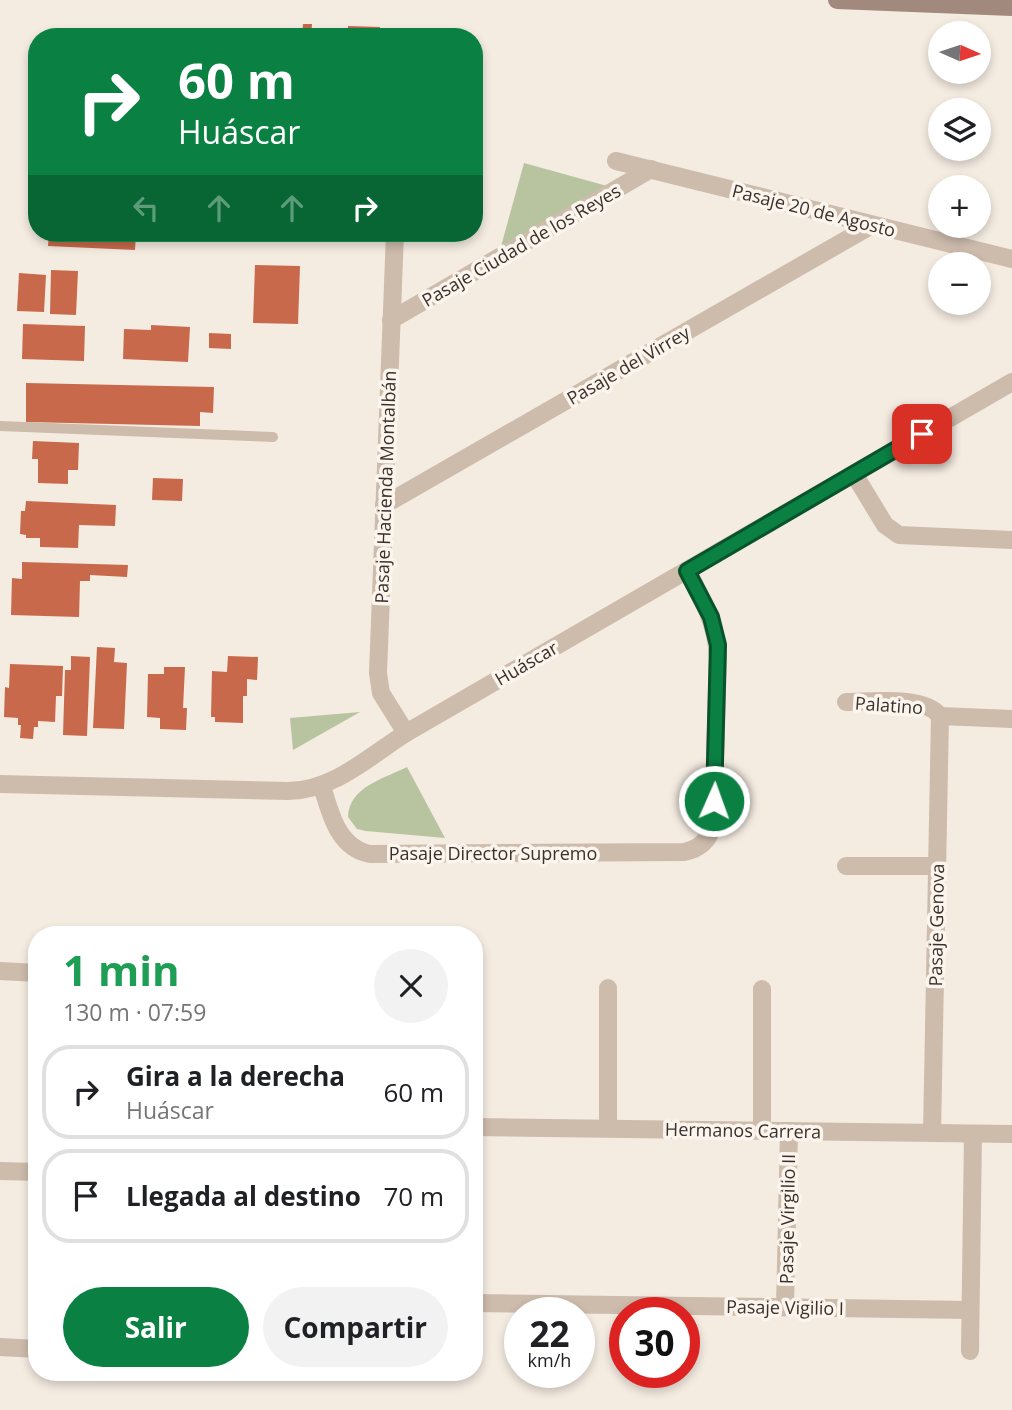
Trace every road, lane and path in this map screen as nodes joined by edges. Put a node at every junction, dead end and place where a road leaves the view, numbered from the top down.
1 (837, 0) edge
2 (1012, 7) edge
3 (616, 161) dead end
4 (650, 169) junction
5 (872, 225) junction
6 (395, 242) edge
7 (1012, 259) edge
8 (391, 320) junction
9 (1012, 382) edge
10 (0, 426) edge
11 (273, 437) dead end
12 (854, 474) junction
13 (384, 505) junction
14 (1012, 540) edge
15 (687, 571) junction
16 (846, 702) dead end
17 (940, 716) junction
18 (1012, 719) edge
19 (406, 733) junction
20 (0, 784) edge
21 (322, 786) junction
22 (846, 866) dead end
23 (937, 866) junction
24 (0, 971) edge
25 (28, 973) edge
26 (608, 988) dead end
27 (762, 989) dead end
28 (483, 1127) edge
29 (608, 1128) junction
30 (762, 1131) junction
31 (789, 1131) junction
32 (932, 1133) junction
33 (973, 1134) junction
34 (1012, 1134) edge
35 (0, 1171) edge
36 (28, 1172) edge
37 (483, 1303) edge
38 (785, 1307) junction
39 (970, 1310) junction
40 (0, 1347) edge
41 (28, 1349) edge
42 (970, 1351) dead end

1 - 2 main road
3 - 4 street, Pasaje 20 de Agosto
4 - 5 street, Pasaje 20 de Agosto
4 - 8 street, Pasaje Ciudad de los Reyes
5 - 7 street, Pasaje 20 de Agosto
5 - 13 street, Pasaje del Virrey
6 - 8 street, Pasaje Hacienda Montalbán
8 - 13 street, Pasaje Hacienda Montalbán
9 - 12 street, Huáscar
10 - 11 lane
12 - 14 street
12 - 15 street, Huáscar
13 - 19 street, Pasaje Hacienda Montalbán
15 - 19 street, Huáscar
15 - 21 street, Pasaje Director Supremo
16 - 17 street, Palatino
17 - 18 street, Palatino
17 - 23 street, Pasaje Genova
19 - 21 street, Huáscar
20 - 21 street, Huáscar
22 - 23 street
23 - 32 street, Pasaje Genova
24 - 25 street
26 - 29 street
27 - 30 street
28 - 29 street, Hermanos Carrera
29 - 30 street, Hermanos Carrera
30 - 31 street, Hermanos Carrera
31 - 32 street, Hermanos Carrera
31 - 38 street, Pasaje Virgilio II
32 - 33 street, Hermanos Carrera
33 - 34 street, Hermanos Carrera
33 - 39 street
35 - 36 street
37 - 38 street, Pasaje Vigilio I
38 - 39 street, Pasaje Vigilio I
39 - 42 street
40 - 41 street

